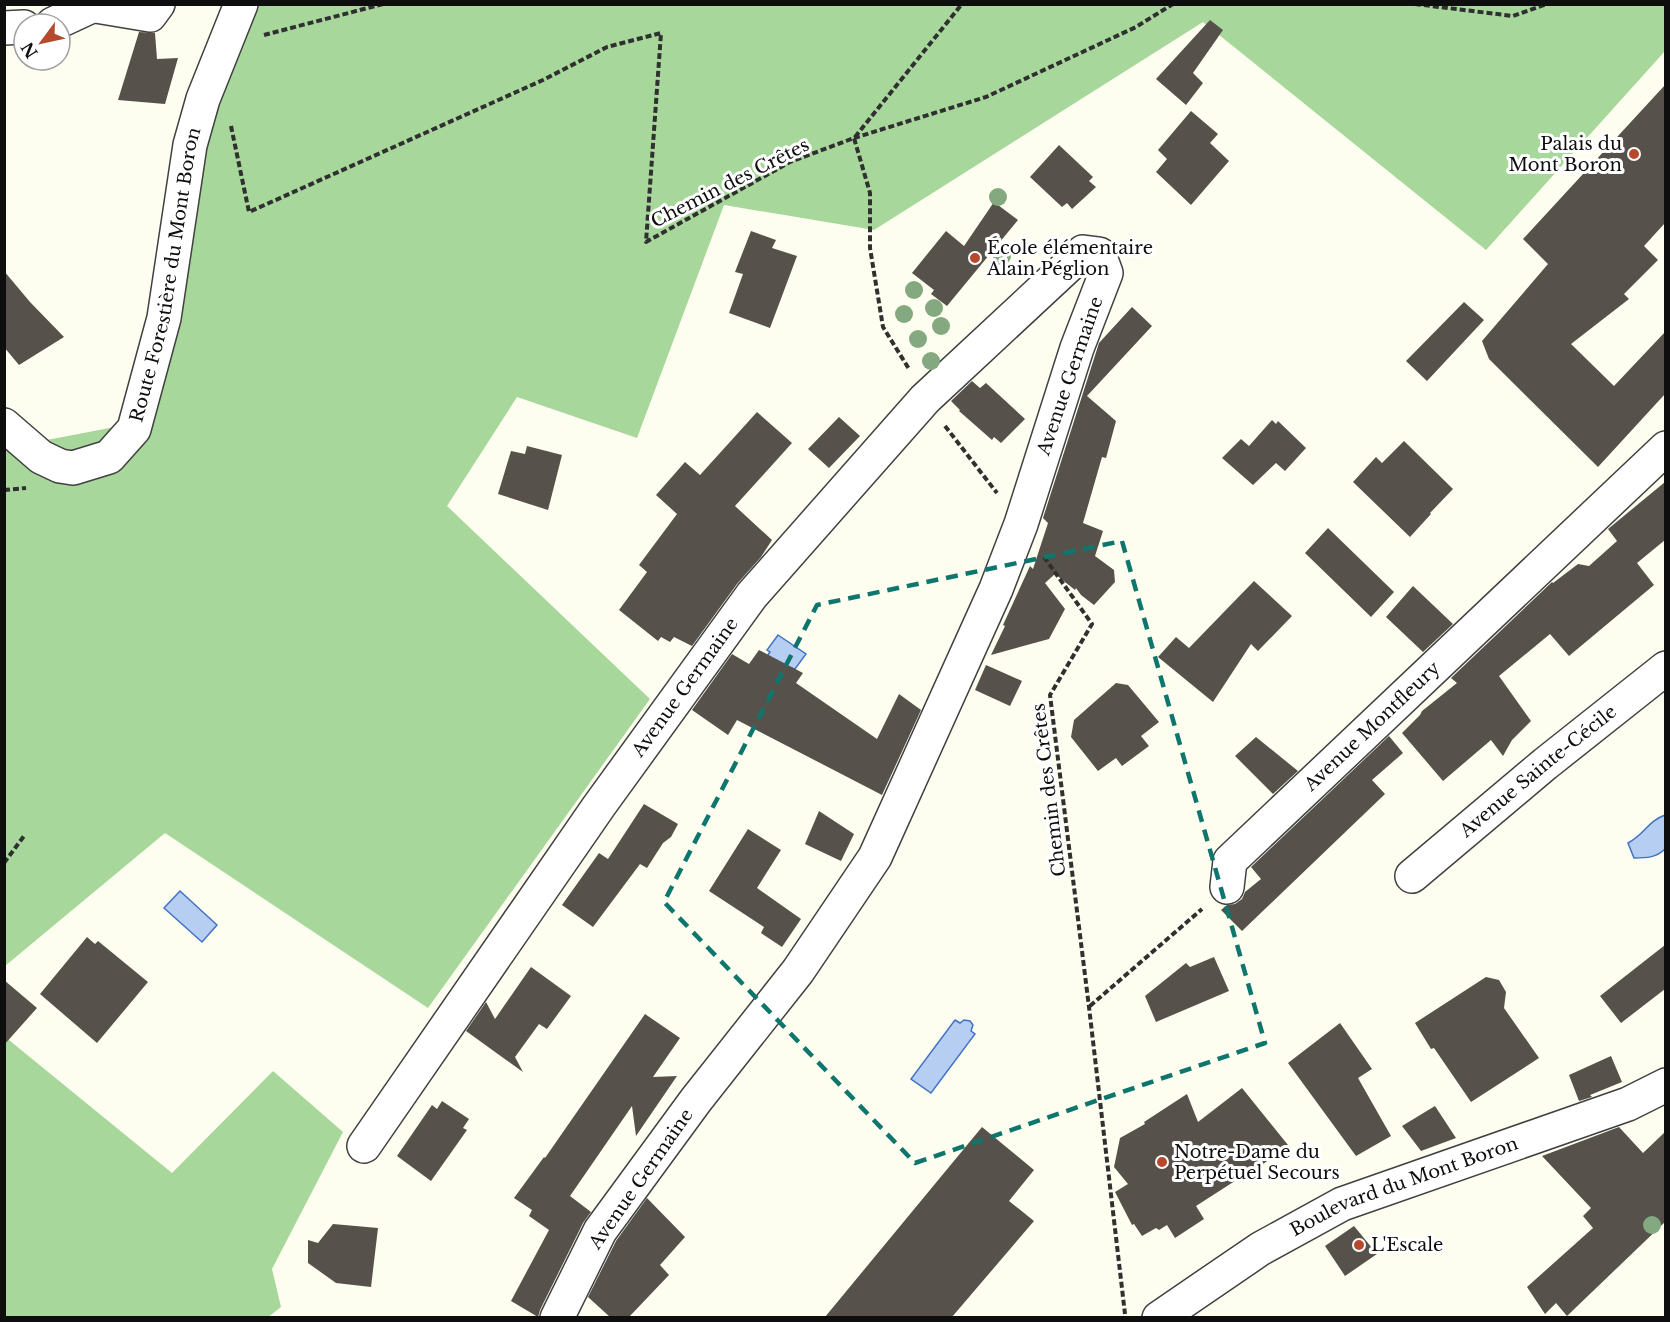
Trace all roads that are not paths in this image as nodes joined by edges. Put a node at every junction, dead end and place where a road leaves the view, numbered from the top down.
1 (158, 4) edge
2 (241, 4) edge
3 (96, 5) edge
4 (72, 16) edge
5 (4, 425) edge
6 (1665, 448) edge
7 (1665, 668) edge
8 (1412, 876) dead end
9 (1227, 887) road end
10 (1665, 1084) edge
11 (364, 1146) dead end
12 (556, 1317) edge
13 (1159, 1317) edge

1 - 3 street
2 - 5 street, Route Forestière du Mont Boron
3 - 4 street
6 - 9 street, Avenue Montfleury
7 - 8 street, Avenue Sainte-Cécile
10 - 13 street, Boulevard du Mont Boron
11 - 12 street, Avenue Germaine

